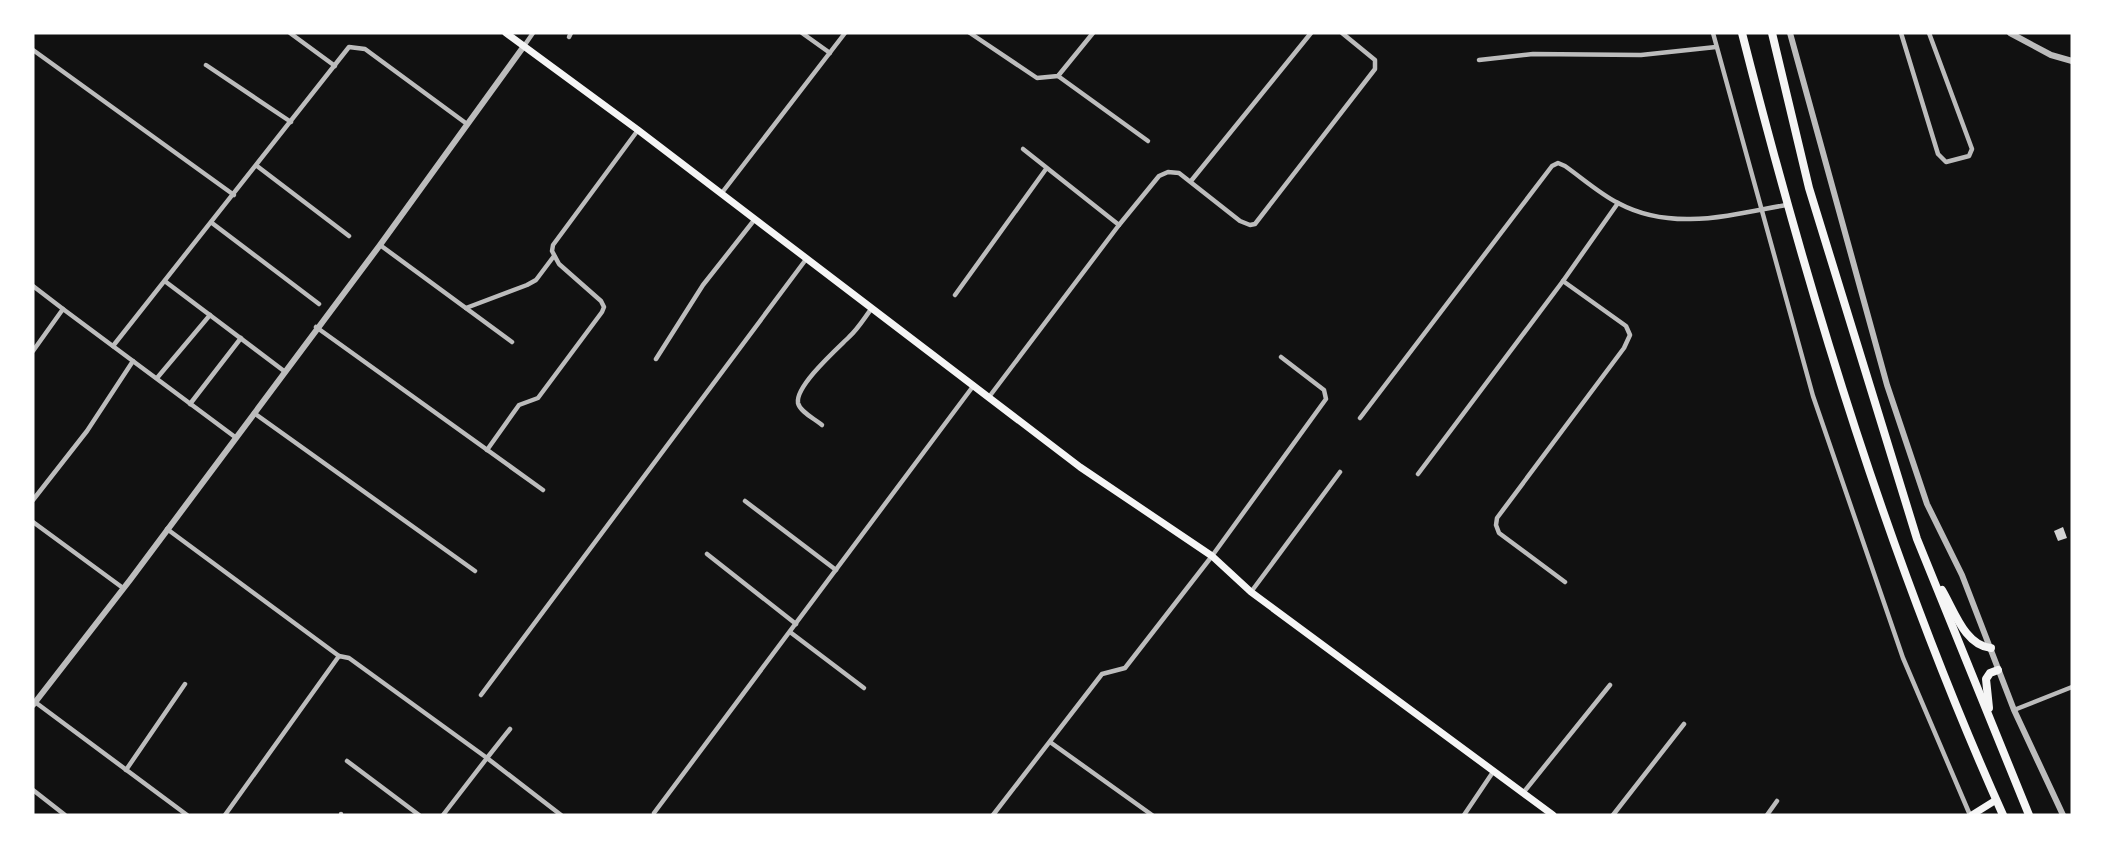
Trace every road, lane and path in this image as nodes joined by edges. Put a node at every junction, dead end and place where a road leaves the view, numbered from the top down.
1 (290, 33) edge
2 (506, 33) edge
3 (533, 33) edge
4 (802, 33) edge
5 (845, 33) edge
6 (970, 33) edge
7 (1093, 33) edge
8 (1311, 33) edge
9 (1342, 33) edge
10 (1713, 33) edge
11 (1743, 33) edge
12 (1772, 33) edge
13 (1790, 33) edge
14 (1901, 33) edge
15 (1929, 33) edge
16 (2010, 33) edge
17 (524, 46) junction
18 (1716, 47) junction
19 (33, 50) edge
20 (830, 53) junction
21 (1479, 60) dead end
22 (2072, 61) edge
23 (206, 65) dead end
24 (335, 66) junction
25 (1058, 76) junction
26 (291, 122) junction
27 (467, 124) junction
28 (638, 130) junction
29 (1148, 141) dead end
30 (1023, 149) dead end
31 (257, 166) junction
32 (1046, 169) junction
33 (1191, 182) junction
34 (721, 194) junction
35 (234, 195) junction
36 (1618, 203) junction
37 (1786, 205) junction
38 (1760, 210) junction
39 (755, 219) junction
40 (212, 224) junction
41 (1119, 225) junction
42 (350, 236) dead end
43 (380, 245) junction
44 (554, 256) junction
45 (807, 258) junction
46 (1563, 281) junction
47 (166, 282) junction
48 (33, 286) edge
49 (955, 295) dead end
50 (319, 304) dead end
51 (466, 308) junction
52 (872, 308) junction
53 (63, 309) junction
54 (210, 315) junction
55 (316, 327) junction
56 (241, 338) junction
57 (512, 342) dead end
58 (113, 346) junction
59 (33, 351) edge
60 (1281, 357) dead end
61 (656, 359) dead end
62 (133, 361) junction
63 (284, 371) junction
64 (157, 378) junction
65 (974, 385) junction
66 (989, 397) junction
67 (190, 404) junction
68 (254, 413) junction
69 (1360, 418) dead end
70 (822, 425) dead end
71 (235, 437) junction
72 (487, 450) junction
73 (1340, 472) dead end
74 (1418, 474) dead end
75 (543, 490) dead end
76 (33, 500) edge
77 (746, 501) dead end
78 (33, 522) edge
79 (167, 529) junction
80 (707, 554) dead end
81 (1212, 556) junction
82 (1928, 564) junction
83 (475, 570) dead end
84 (836, 570) junction
85 (1565, 582) dead end
86 (123, 588) junction
87 (1251, 592) junction
88 (796, 624) junction
89 (790, 632) junction
90 (1991, 648) junction
91 (339, 656) junction
92 (1998, 670) junction
93 (185, 684) dead end
94 (1610, 685) dead end
95 (2072, 687) edge
96 (864, 688) dead end
97 (481, 695) dead end
98 (34, 703) edge
99 (2014, 710) junction
100 (1684, 724) dead end
101 (1993, 727) junction
102 (510, 729) dead end
103 (1050, 742) junction
104 (487, 759) junction
105 (347, 761) dead end
106 (126, 770) junction
107 (1493, 772) junction
108 (33, 790) edge
109 (1524, 793) junction
110 (1996, 800) junction
111 (1777, 801) dead end
112 (179, 810) junction
113 (654, 813) dead end
114 (65, 815) edge
115 (175, 815) edge
116 (187, 815) edge
117 (225, 815) edge
118 (419, 815) edge
119 (443, 815) edge
120 (561, 815) edge
121 (993, 815) edge
122 (1152, 815) edge
123 (1464, 815) edge
124 (1552, 815) edge
125 (1613, 815) edge
126 (1767, 815) edge
127 (1971, 815) edge
128 (2003, 815) edge
129 (2029, 815) edge
130 (2063, 815) edge

1 - 24 street
2 - 17 main road
3 - 17 street
4 - 20 street
5 - 20 street
6 - 25 street
7 - 25 street
8 - 33 street
9 - 33 street
10 - 18 street
11 - 37 highway
12 - 82 highway
13 - 90 street
14 - 15 street
16 - 22 street
17 - 27 street
17 - 28 main road
18 - 21 street
18 - 38 street
19 - 35 street
20 - 34 street
23 - 26 street
24 - 26 street
24 - 27 street
25 - 29 street
26 - 31 street
27 - 43 street
28 - 34 main road
28 - 44 street
30 - 32 street
31 - 35 street
31 - 42 street
32 - 41 street
32 - 49 street
33 - 41 street
34 - 39 main road
35 - 40 street
36 - 38 street
36 - 46 street
36 - 69 street
37 - 38 street
37 - 110 highway
38 - 127 street
39 - 45 main road
39 - 61 street
40 - 47 street
40 - 50 street
41 - 66 street
43 - 51 street
43 - 55 street
44 - 51 street
44 - 72 street
45 - 52 main road
45 - 97 street
46 - 74 street
46 - 85 street
47 - 54 street
47 - 58 street
48 - 53 street
51 - 57 street
52 - 65 main road
52 - 70 street
53 - 58 street
53 - 59 street
54 - 56 street
54 - 64 street
55 - 63 street
55 - 72 street
56 - 63 street
56 - 67 street
58 - 62 street
60 - 81 street
62 - 64 street
62 - 76 street
63 - 68 street
64 - 67 street
65 - 66 main road
65 - 84 street
66 - 81 main road
67 - 71 street
68 - 71 street
68 - 83 street
71 - 79 street
72 - 75 street
73 - 87 street
77 - 84 street
78 - 86 street
79 - 86 street
79 - 91 street
80 - 88 street
81 - 87 main road
81 - 103 street
82 - 90 highway
82 - 101 highway
84 - 88 street
86 - 98 street
87 - 107 main road
88 - 89 street
89 - 96 street
89 - 113 street
90 - 92 street
91 - 104 street
91 - 117 street
92 - 99 street
92 - 101 highway
93 - 106 street
94 - 109 street
95 - 99 street
98 - 106 street
99 - 130 street
100 - 125 street
101 - 129 highway
102 - 104 street
103 - 121 street
103 - 122 street
104 - 119 street
104 - 120 street
105 - 118 street
106 - 112 street
107 - 109 main road
107 - 123 street
108 - 114 street
109 - 124 main road
110 - 127 main road
110 - 128 highway
111 - 126 street
112 - 115 street
112 - 116 street

